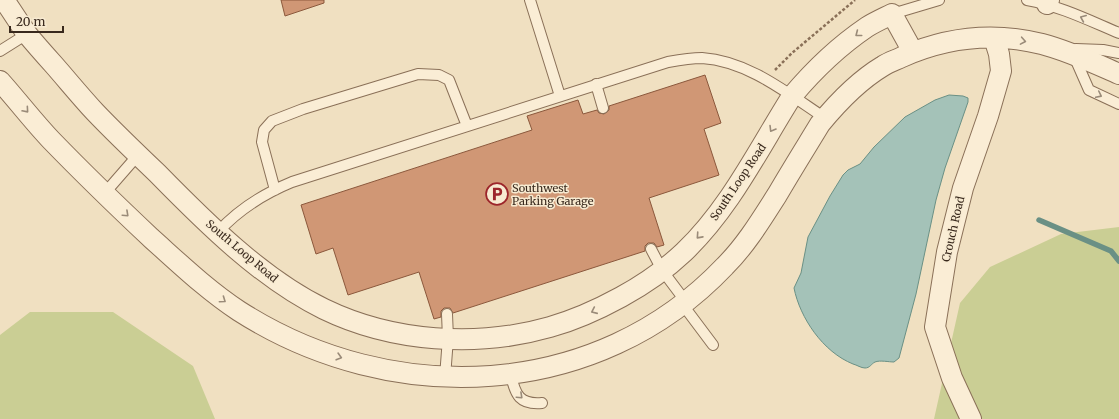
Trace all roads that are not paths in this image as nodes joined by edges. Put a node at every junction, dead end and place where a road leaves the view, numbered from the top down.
1 (4, 0) edge
2 (530, 0) edge
3 (939, 0) edge
4 (1027, 0) edge
5 (1048, 2) edge
6 (892, 14) junction
7 (1119, 33) edge
8 (27, 34) junction
9 (994, 38) junction
10 (0, 52) edge
11 (913, 52) junction
12 (1066, 52) junction
13 (1119, 53) edge
14 (1119, 74) edge
15 (0, 81) edge
16 (596, 84) junction
17 (560, 96) junction
18 (792, 96) junction
19 (1119, 104) edge
20 (603, 108) dead end
21 (825, 118) junction
22 (467, 126) junction
23 (138, 155) junction
24 (275, 190) junction
25 (104, 194) junction
26 (218, 232) junction
27 (651, 249) dead end
28 (662, 270) junction
29 (684, 304) junction
30 (447, 314) dead end
31 (448, 338) junction
32 (713, 345) dead end
33 (511, 375) junction
34 (445, 377) junction
35 (542, 403) dead end
36 (971, 419) edge

1 - 8 street, South Loop Road
2 - 17 lane
3 - 6 lane
4 - 5 lane
7 -> 5 lane
6 - 11 street
6 -> 18 street, South Loop Road
8 - 10 lane
8 - 23 street, South Loop Road
9 - 11 street
9 -> 12 street
9 - 36 street, Crouch Road
11 - 21 street
12 - 13 lane
12 - 14 street
12 -> 19 lane
15 -> 25 street
16 - 17 lane
16 - 18 lane
16 - 20 lane
17 - 22 lane
18 - 21 lane
18 -> 28 street, South Loop Road
21 - 29 street
22 - 24 lane
22 - 24 lane
23 - 25 lane
23 - 26 street, South Loop Road
24 - 26 lane
25 -> 34 street
26 - 31 street, South Loop Road
27 - 28 lane
28 - 29 lane
28 -> 31 street, South Loop Road
29 - 32 lane
29 - 33 street
30 - 31 lane
31 - 34 lane
33 - 34 street
33 -> 35 lane

